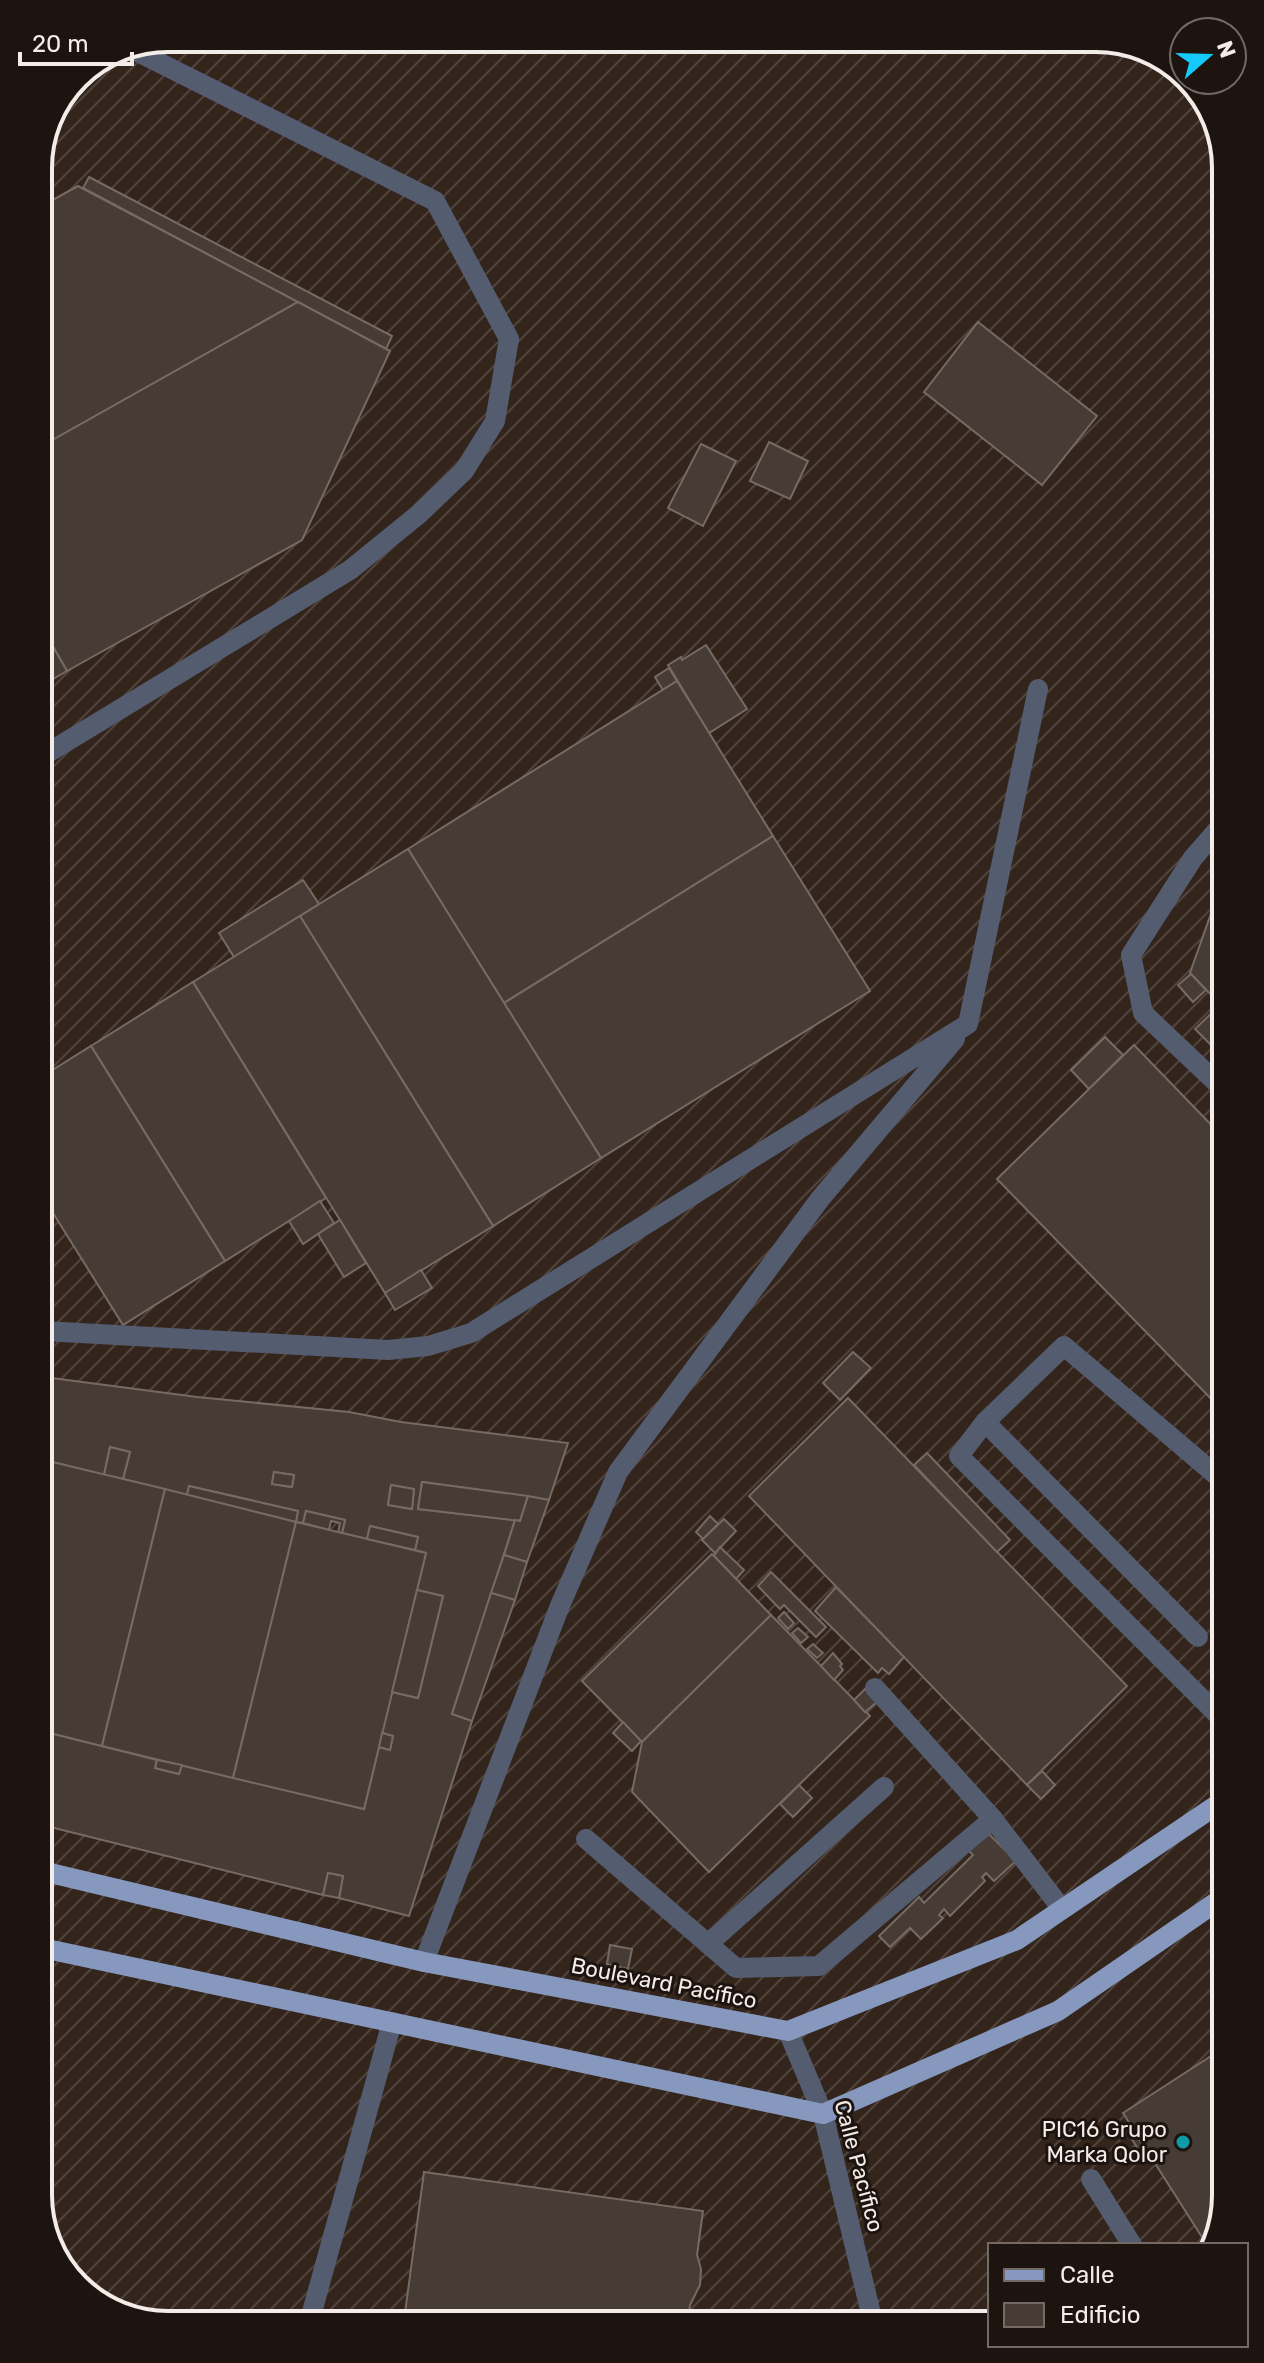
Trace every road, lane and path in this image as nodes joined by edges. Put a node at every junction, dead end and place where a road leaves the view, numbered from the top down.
1 (143, 55) edge
2 (1038, 689) dead end
3 (52, 750) edge
4 (1212, 836) edge
5 (968, 1024) junction
6 (1212, 1078) edge
7 (52, 1327) edge
8 (985, 1422) junction
9 (1212, 1472) edge
10 (1198, 1637) dead end
11 (875, 1688) dead end
12 (1212, 1709) edge
13 (884, 1787) dead end
14 (1212, 1808) edge
15 (993, 1819) junction
16 (586, 1839) dead end
17 (52, 1873) edge
18 (1212, 1905) edge
19 (1062, 1909) junction
20 (708, 1944) junction
21 (52, 1950) edge
22 (424, 1962) junction
23 (392, 2022) junction
24 (788, 2031) junction
25 (823, 2114) junction
26 (1091, 2179) dead end
27 (1131, 2243) edge
28 (312, 2311) edge
29 (870, 2311) edge

1 - 3 street
2 - 5 street
4 - 6 street
5 - 7 street
5 - 22 street
8 - 9 street
8 - 10 street
8 - 12 street
11 - 15 street
13 - 20 street
14 - 19 main road
15 - 19 street
15 - 20 street
16 - 20 street
17 - 22 main road, Boulevard Pacífico
18 - 25 main road
19 - 24 main road
21 - 23 main road
22 - 24 main road, Boulevard Pacífico
23 - 25 main road
23 - 28 street
24 - 25 street, Calle Pacífico
25 - 29 street, Calle Pacífico
26 - 27 street

